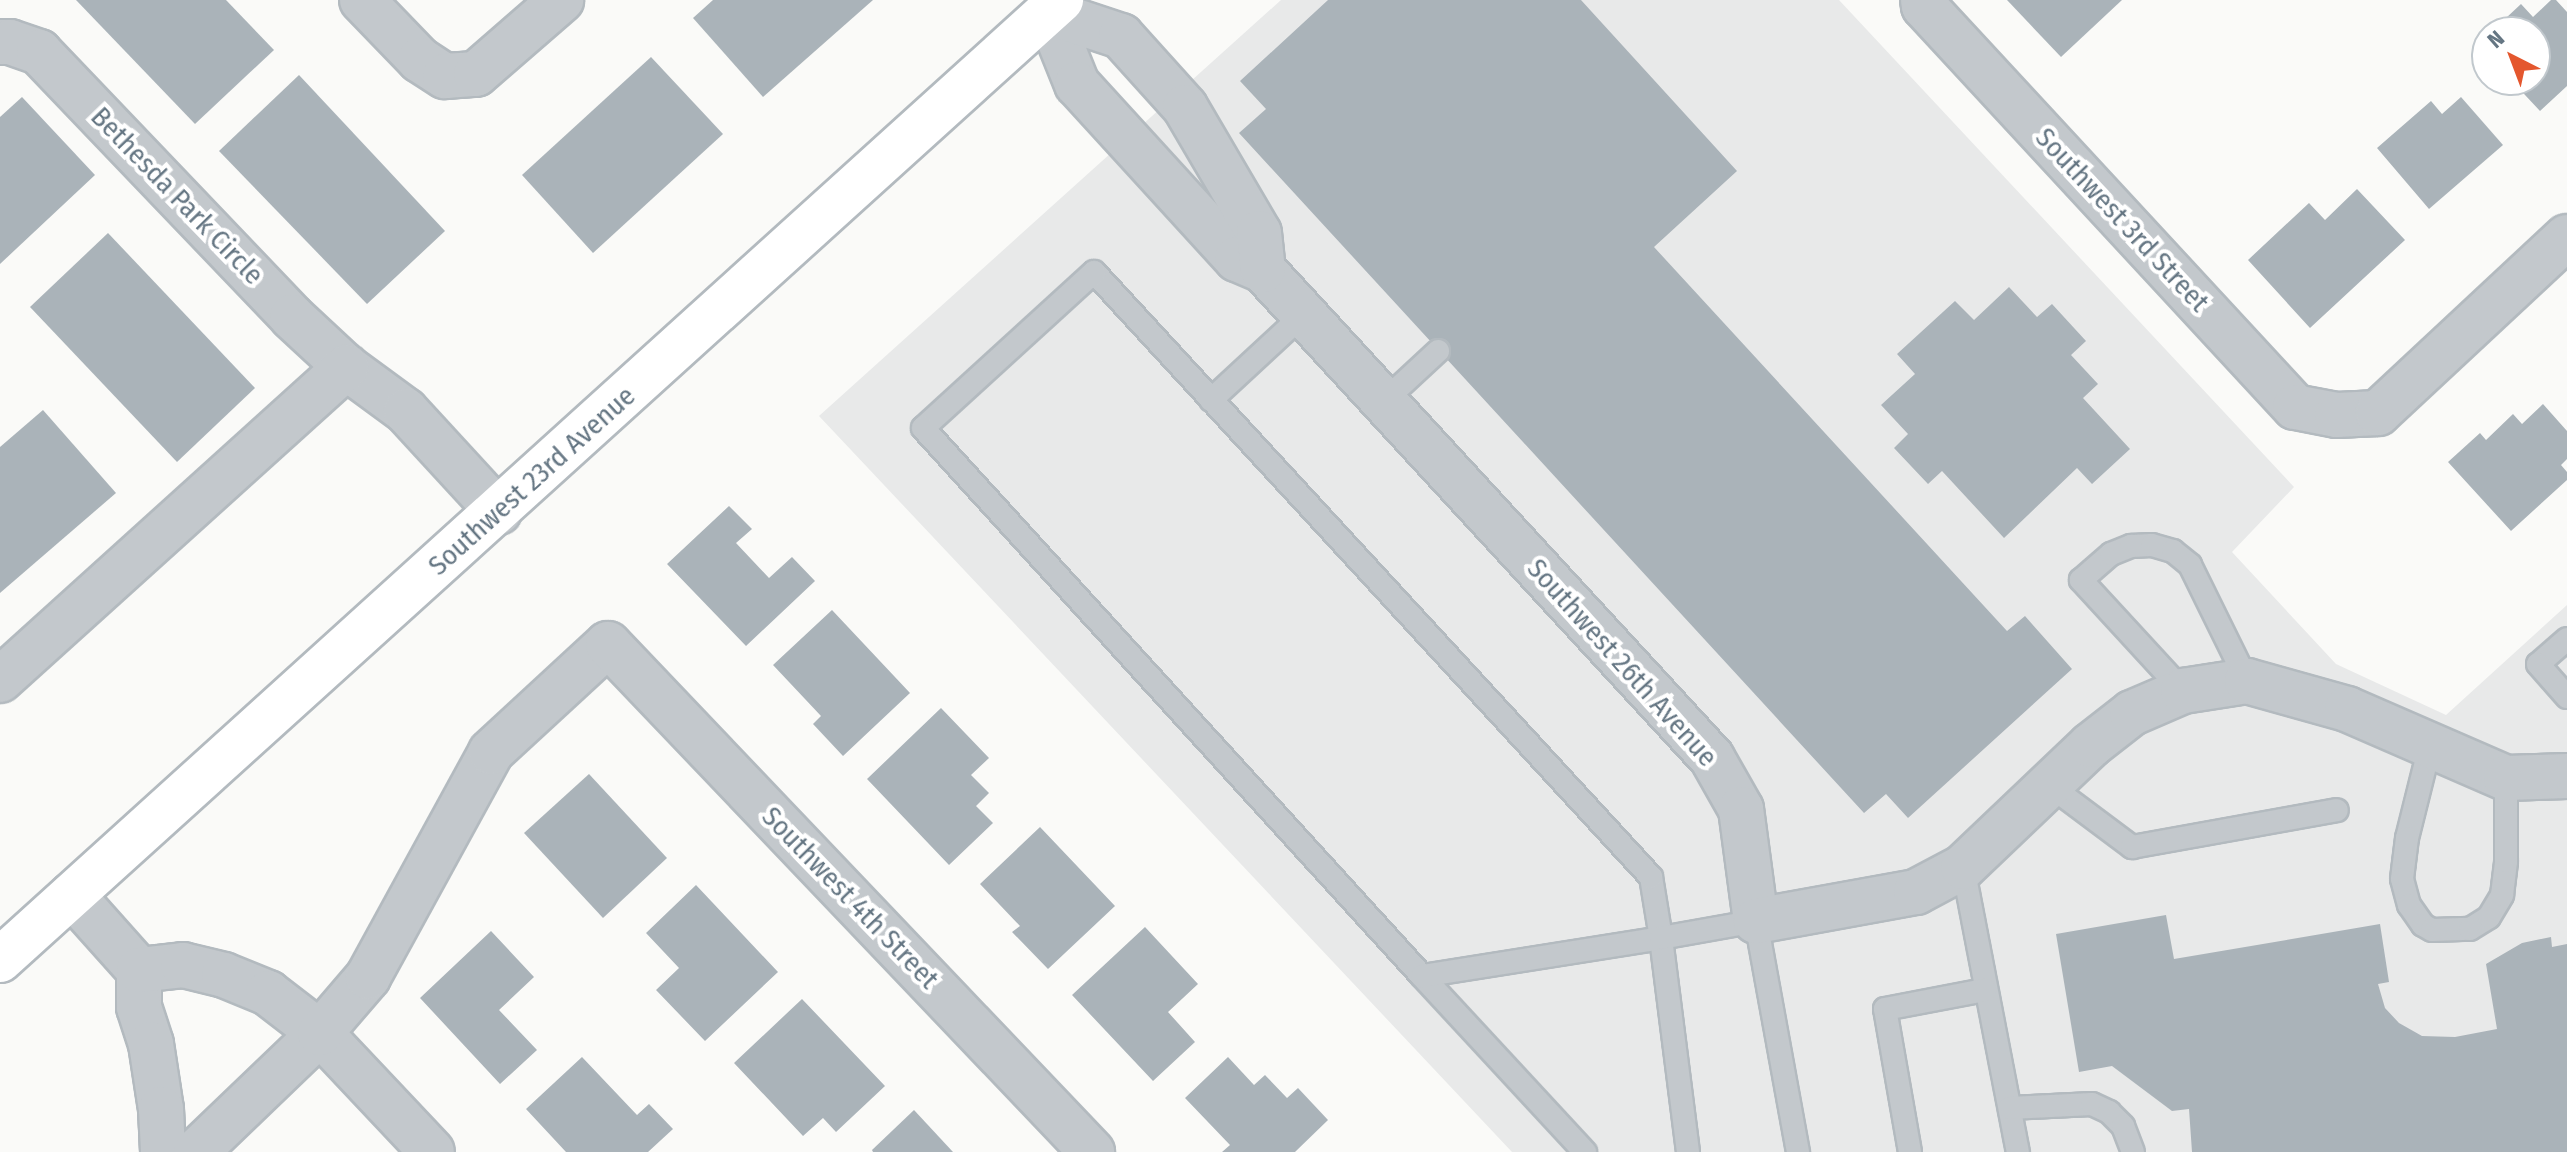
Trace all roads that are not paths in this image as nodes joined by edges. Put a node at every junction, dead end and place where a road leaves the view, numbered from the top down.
1 (362, 0) edge
2 (561, 0) edge
3 (1923, 0) edge
4 (1054, 6) edge
5 (0, 42) edge
6 (2567, 237) edge
7 (1263, 270) junction
8 (1304, 314) junction
9 (1438, 351) dead end
10 (346, 367) junction
11 (1211, 400) junction
12 (1383, 402) junction
13 (499, 512) junction
14 (2567, 639) edge
15 (0, 680) edge
16 (2247, 681) junction
17 (2183, 691) junction
18 (2567, 697) edge
19 (2430, 746) junction
20 (2567, 776) edge
21 (2506, 778) junction
22 (2049, 785) junction
23 (2337, 810) dead end
24 (1963, 867) junction
25 (72, 895) junction
26 (1756, 921) junction
27 (1661, 938) junction
28 (0, 960) edge
29 (139, 970) junction
30 (1422, 976) junction
31 (1985, 990) junction
32 (320, 1033) junction
33 (2010, 1108) junction
34 (163, 1152) edge
35 (196, 1152) edge
36 (432, 1152) edge
37 (1092, 1152) edge
38 (1585, 1152) edge
39 (1688, 1152) edge
40 (1798, 1152) edge
41 (1910, 1152) edge
42 (2018, 1152) edge
43 (2133, 1152) edge

1 - 2 street
3 - 6 street, Southwest 3rd Street
4 - 7 street, Southwest 26th Avenue
4 - 7 street
4 - 13 street, Southwest 23rd Avenue
5 - 10 street, Bethesda Park Circle
7 - 8 street, Southwest 26th Avenue
8 - 11 lane
8 - 12 street, Southwest 26th Avenue
9 - 12 lane
10 - 13 street, Bethesda Park Circle
10 - 15 street
11 - 27 lane
11 - 30 lane
12 - 26 street, Southwest 26th Avenue
13 - 25 street, Southwest 23rd Avenue
14 - 18 lane
16 - 17 street
16 - 17 lane
16 - 19 street
17 - 22 street
19 - 21 street
19 - 21 lane
20 - 21 street
22 - 23 lane
22 - 24 street
24 - 26 street
24 - 31 lane
25 - 28 street, Southwest 23rd Avenue
25 - 29 street
26 - 27 lane
26 - 40 lane
27 - 30 lane
27 - 39 lane
29 - 32 street
29 - 34 street
30 - 38 lane
31 - 33 lane
31 - 41 lane
32 - 35 street
32 - 36 street
32 - 37 street, Southwest 4th Street
33 - 42 lane
33 - 43 lane

